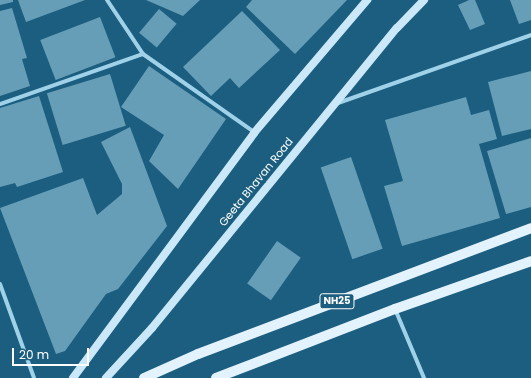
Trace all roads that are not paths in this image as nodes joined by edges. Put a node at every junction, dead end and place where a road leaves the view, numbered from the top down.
1 (108, 0) edge
2 (424, 0) edge
3 (364, 1) edge
4 (531, 34) edge
5 (143, 54) junction
6 (0, 104) edge
7 (332, 105) junction
8 (254, 133) junction
9 (531, 228) edge
10 (531, 261) edge
11 (0, 284) edge
12 (395, 309) junction
13 (34, 378) edge
14 (73, 378) edge
15 (106, 378) edge
16 (144, 378) edge
17 (216, 378) edge
18 (424, 378) edge

1 - 5 street
2 - 7 main road, Geeta Bhavan Road
3 - 8 main road
4 - 7 street
5 - 6 street
5 - 8 street
7 - 15 main road, Geeta Bhavan Road
8 - 14 main road
9 - 16 main road, NH25
10 - 12 main road, NH25
11 - 13 street
12 - 17 main road, NH25
12 - 18 street

